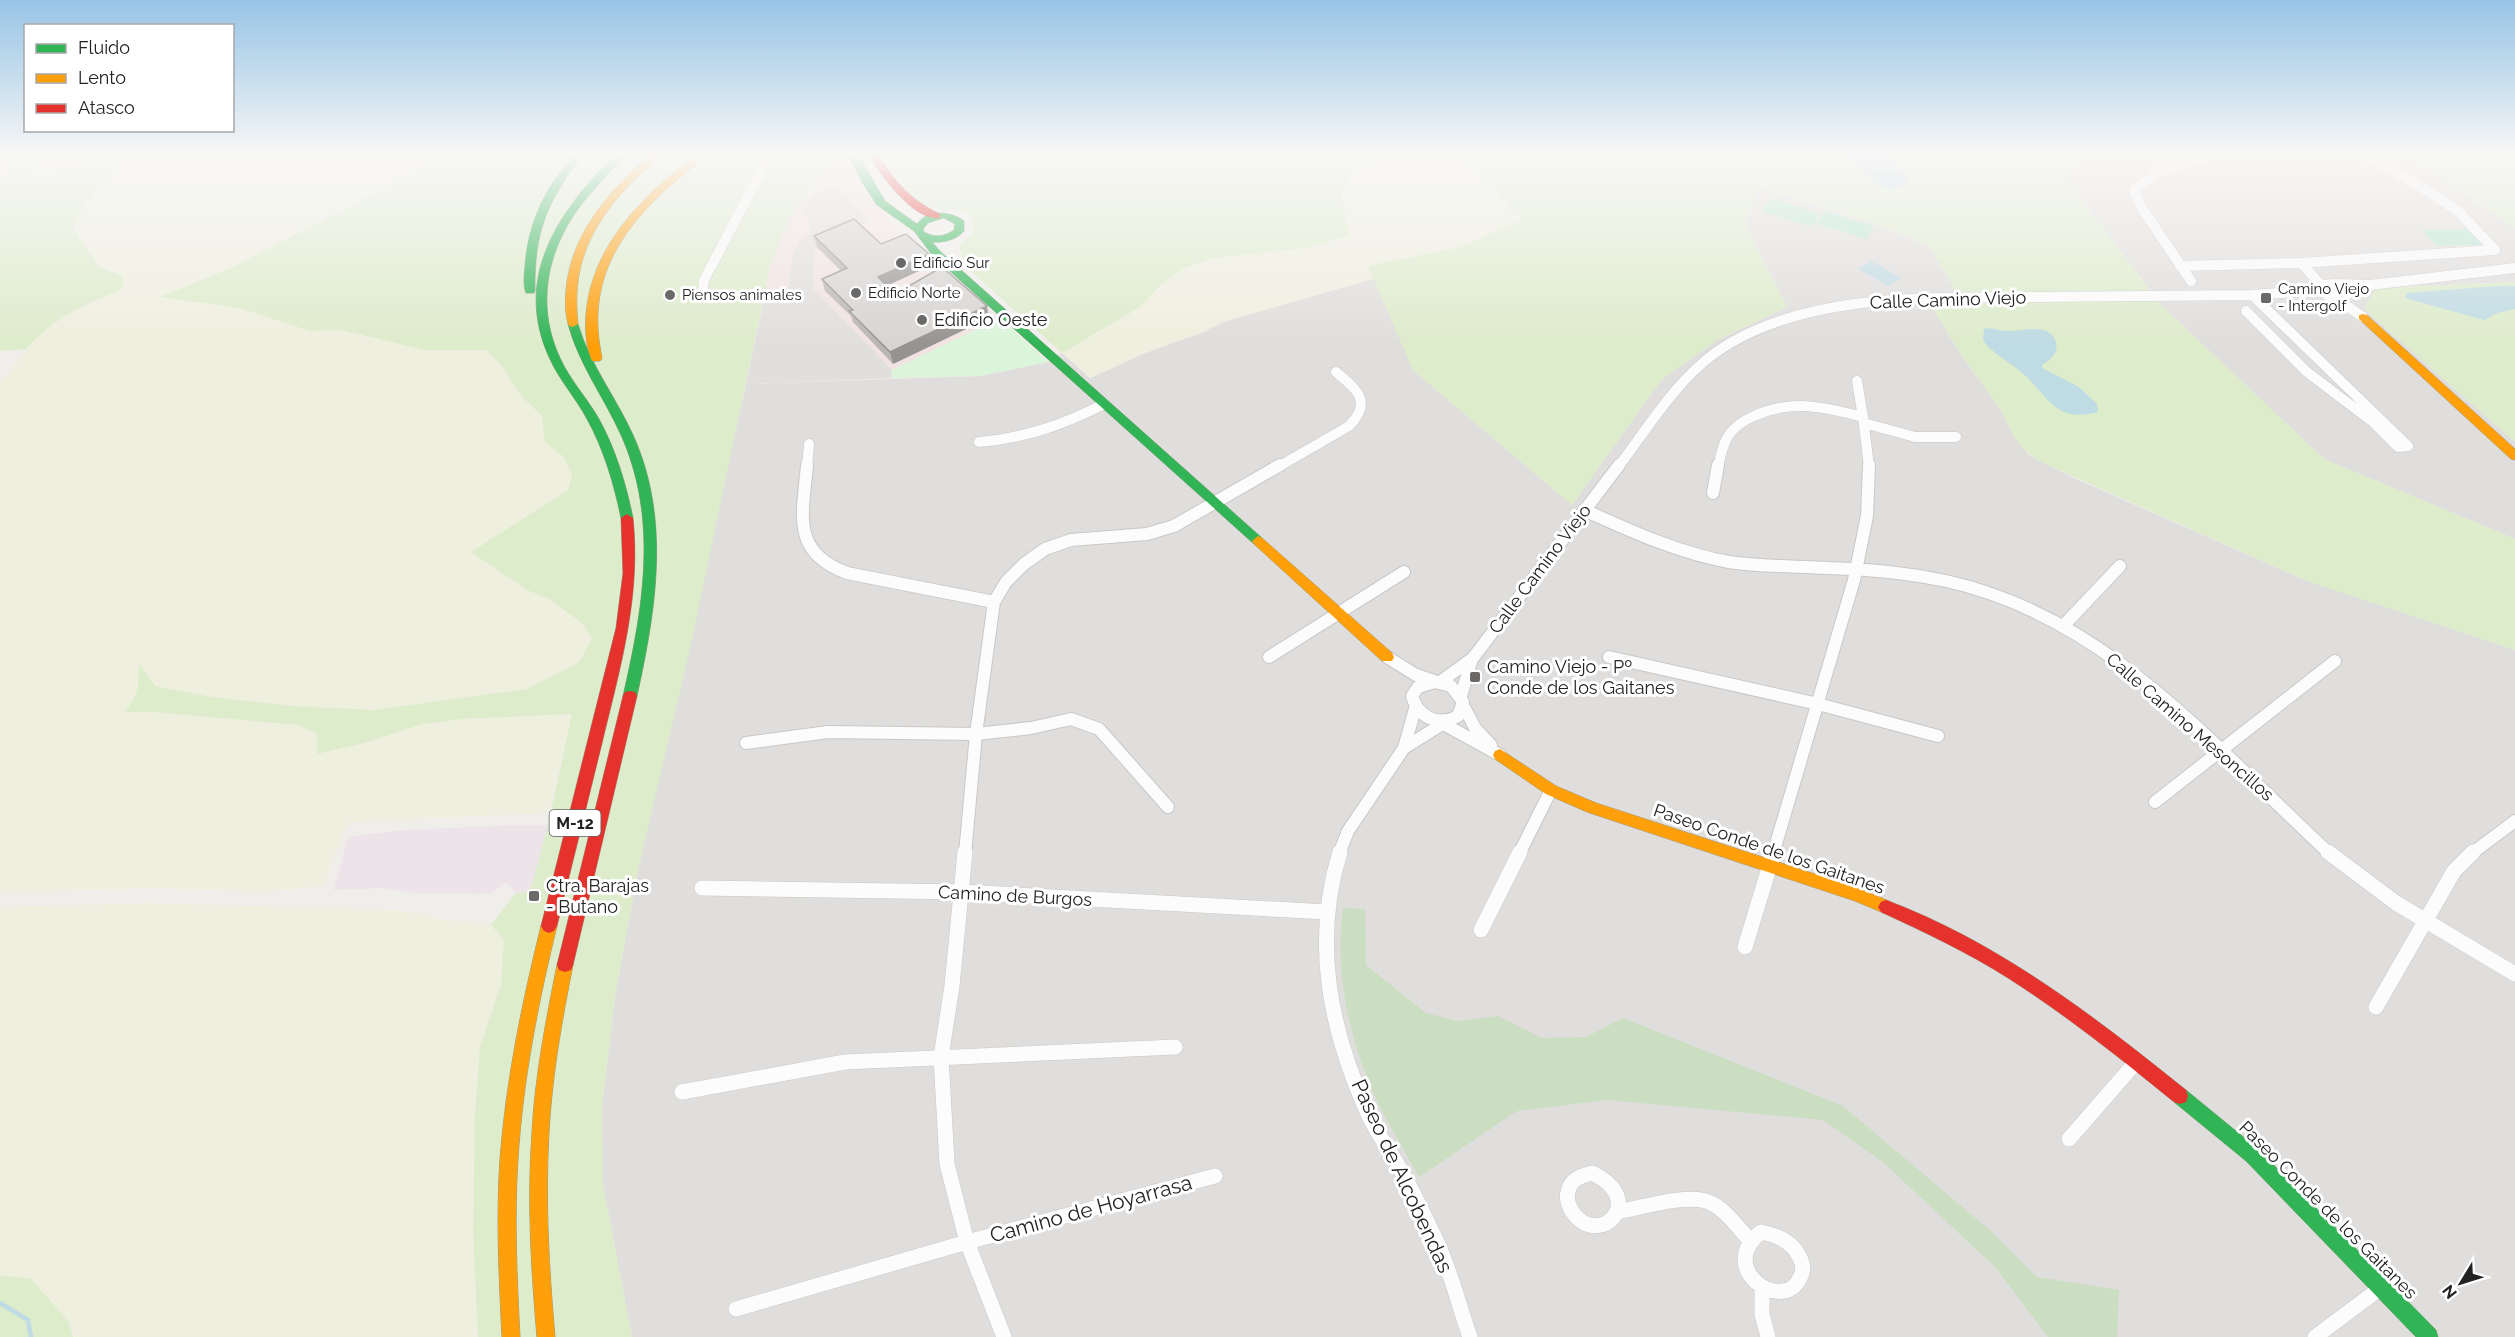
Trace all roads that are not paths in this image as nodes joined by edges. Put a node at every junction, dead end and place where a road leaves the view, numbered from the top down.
1 (531, 218) edge
2 (538, 218) edge
3 (564, 218) edge
4 (596, 218) edge
5 (632, 218) edge
6 (736, 218) edge
7 (906, 218) edge
8 (930, 218) edge
9 (954, 218) edge
10 (2148, 218) edge
11 (2465, 218) edge
12 (920, 233) junction
13 (954, 235) junction
14 (529, 259) junction
15 (2301, 263) junction
16 (2180, 266) junction
17 (954, 267) junction
18 (2515, 268) edge
19 (2328, 275) junction
20 (2192, 282) dead end
21 (2370, 285) junction
22 (2321, 286) junction
23 (703, 290) dead end
24 (2293, 292) junction
25 (2252, 295) junction
26 (2340, 296) junction
27 (2246, 311) dead end
28 (2363, 317) joint
29 (543, 326) junction
30 (1336, 372) dead end
31 (598, 381) junction
32 (1857, 381) dead end
33 (1104, 404) junction
34 (1863, 420) junction
35 (1956, 437) dead end
36 (979, 442) dead end
37 (809, 444) dead end
38 (2515, 456) edge
39 (1713, 493) dead end
40 (1216, 504) junction
41 (1584, 510) junction
42 (2120, 566) dead end
43 (1857, 568) junction
44 (1404, 572) dead end
45 (994, 602) junction
46 (1338, 613) junction
47 (2064, 625) junction
48 (1269, 657) dead end
49 (1388, 657) junction
50 (1609, 657) dead end
51 (1473, 658) junction
52 (2335, 661) dead end
53 (1438, 682) junction
54 (1415, 692) junction
55 (1462, 701) junction
56 (1818, 704) junction
57 (1415, 709) junction
58 (1443, 722) junction
59 (976, 734) junction
60 (1938, 736) dead end
61 (746, 743) dead end
62 (1404, 748) junction
63 (2222, 750) junction
64 (1500, 755) junction
65 (1551, 790) junction
66 (2155, 802) dead end
67 (1168, 807) dead end
68 (2515, 821) edge
69 (1769, 866) junction
70 (702, 888) dead end
71 (963, 892) junction
72 (1327, 912) junction
73 (2425, 919) junction
74 (1481, 930) dead end
75 (1745, 947) dead end
76 (2515, 975) edge
77 (2376, 1007) dead end
78 (1175, 1047) dead end
79 (941, 1057) junction
80 (2137, 1061) junction
81 (682, 1092) dead end
82 (2069, 1139) dead end
83 (1215, 1176) dead end
84 (1617, 1212) dead end
85 (1749, 1239) junction
86 (967, 1242) junction
87 (1762, 1287) junction
88 (2382, 1287) junction
89 (736, 1309) dead end
90 (511, 1337) edge
91 (546, 1337) edge
92 (1004, 1337) edge
93 (1470, 1337) edge
94 (1768, 1337) edge
95 (2315, 1337) edge
96 (2429, 1337) edge

1 - 14 main road
2 - 14 main road
3 - 29 main road, M-12
4 - 31 main road, M-12
5 - 31 main road
6 - 23 street
7 - 12 main road
8 - 12 main road
9 - 13 main road
10 - 16 street
11 - 19 street
12 - 13 main road
12 - 17 main road
13 - 17 main road
14 - 29 main road
15 - 16 street
15 - 19 street
15 - 22 street
16 - 20 street
17 - 33 main road
18 - 21 street, Calle Camino Viejo
19 - 21 street, Calle Camino Viejo
19 - 22 street, Calle Camino Viejo
19 - 26 street
21 - 26 street, Calle Camino Viejo
22 - 24 street, Calle Camino Viejo
22 - 26 street
24 - 25 street, Calle Camino Viejo
24 - 26 street, Calle Camino Viejo
25 - 27 street
25 - 41 street, Calle Camino Viejo
26 - 28 street
28 - 38 main road
29 - 90 main road, M-12
30 - 40 street
31 - 91 main road, M-12
32 - 34 street
33 - 36 street
33 - 40 main road
34 - 35 street
34 - 39 street
34 - 43 street
37 - 45 street
40 - 45 street, Camino de Hoyarrasa
40 - 46 main road
41 - 43 street, Calle Camino Mesoncillos
41 - 51 street, Calle Camino Viejo
42 - 47 street
43 - 47 street, Calle Camino Mesoncillos
43 - 56 street
44 - 46 street
45 - 59 street, Camino de Hoyarrasa
46 - 48 street
46 - 49 main road
47 - 63 street, Calle Camino Mesoncillos
49 - 53 street
49 - 54 street
50 - 56 street
51 - 53 street, Calle Camino Viejo
51 - 55 street, Calle Camino Viejo
52 - 63 street
53 - 54 street
53 - 55 street
54 - 57 street
55 - 58 street
55 - 64 street, Paseo Conde de los Gaitanes
56 - 60 street
56 - 69 street
57 - 58 street
57 - 62 street, Paseo de Alcobendas
58 - 62 street, Paseo de Alcobendas
58 - 64 street, Paseo Conde de los Gaitanes
59 - 61 street
59 - 67 street
59 - 71 street, Camino de Hoyarrasa
62 - 72 street, Paseo de Alcobendas
63 - 66 street
63 - 73 street, Calle Camino Mesoncillos
64 - 65 main road, Paseo Conde de los Gaitanes
65 - 69 main road, Paseo Conde de los Gaitanes
65 - 74 street
68 - 73 street
69 - 75 street
69 - 80 main road, Paseo Conde de los Gaitanes
70 - 71 street, Camino de Burgos
71 - 72 street, Camino de Burgos
71 - 79 street, Camino de Hoyarrasa
72 - 93 street, Paseo de Alcobendas
73 - 76 street, Calle Camino Mesoncillos
73 - 77 street
78 - 79 street
79 - 81 street
79 - 86 street, Camino de Hoyarrasa
80 - 82 street
80 - 88 main road, Paseo Conde de los Gaitanes
83 - 86 street, Camino de Hoyarrasa
84 - 85 street
85 - 87 street
85 - 87 street
86 - 89 street, Camino de Hoyarrasa
86 - 92 street, Camino de Hoyarrasa
87 - 94 street
88 - 95 street
88 - 96 main road, Paseo Conde de los Gaitanes

